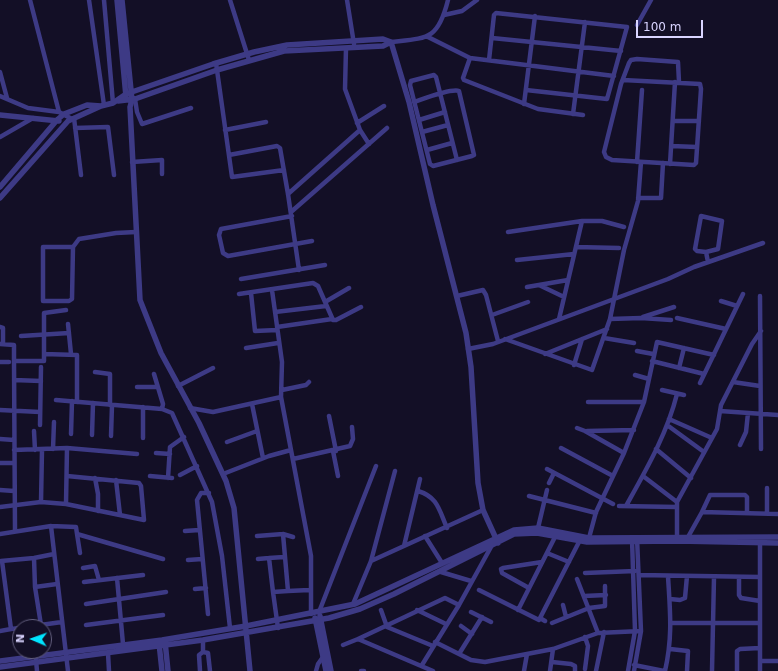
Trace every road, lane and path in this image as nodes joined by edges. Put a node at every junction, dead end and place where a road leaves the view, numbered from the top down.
1 (30, 0) edge
2 (89, 0) edge
3 (104, 0) edge
4 (118, 0) edge
5 (122, 0) edge
6 (230, 0) edge
7 (347, 0) edge
8 (448, 0) edge
9 (477, 0) edge
10 (651, 0) edge
11 (444, 15) junction
12 (535, 16) junction
13 (122, 21) junction
14 (585, 22) junction
15 (637, 26) dead end
16 (428, 37) junction
17 (492, 38) junction
18 (354, 40) junction
19 (391, 42) junction
20 (532, 42) junction
21 (354, 47) junction
22 (582, 47) junction
23 (346, 48) junction
24 (621, 51) junction
25 (247, 54) junction
26 (470, 58) junction
27 (249, 60) junction
28 (489, 60) junction
29 (216, 63) junction
30 (529, 65) junction
31 (217, 70) junction
32 (578, 71) junction
33 (0, 72) edge
34 (614, 76) junction
35 (623, 80) junction
36 (677, 82) junction
37 (526, 90) junction
38 (642, 90) dead end
39 (441, 94) junction
40 (0, 96) edge
41 (576, 96) junction
42 (6, 98) junction
43 (131, 100) junction
44 (116, 102) junction
45 (414, 102) junction
46 (524, 104) junction
47 (102, 105) junction
48 (384, 106) dead end
49 (191, 108) dead end
50 (445, 112) junction
51 (61, 113) junction
52 (573, 114) junction
53 (0, 115) edge
54 (583, 115) dead end
55 (34, 118) junction
56 (71, 119) junction
57 (57, 120) junction
58 (673, 121) junction
59 (699, 121) junction
60 (266, 122) dead end
61 (357, 123) junction
62 (418, 124) junction
63 (448, 125) junction
64 (75, 128) junction
65 (387, 128) dead end
66 (225, 130) junction
67 (360, 130) junction
68 (422, 132) junction
69 (0, 137) edge
70 (452, 143) junction
71 (369, 144) junction
72 (671, 146) junction
73 (697, 147) junction
74 (427, 150) junction
75 (229, 155) junction
76 (456, 160) junction
77 (132, 162) junction
78 (639, 162) junction
79 (663, 163) junction
80 (670, 164) junction
81 (284, 170) junction
82 (162, 174) dead end
83 (81, 175) dead end
84 (114, 175) dead end
85 (0, 187) edge
86 (288, 194) junction
87 (0, 198) edge
88 (638, 198) junction
89 (291, 214) junction
90 (582, 221) junction
91 (624, 227) dead end
92 (134, 232) junction
93 (508, 232) dead end
94 (312, 241) dead end
95 (295, 243) junction
96 (763, 243) dead end
97 (73, 247) junction
98 (576, 247) junction
99 (619, 248) dead end
100 (706, 252) junction
101 (574, 254) junction
102 (517, 260) dead end
103 (708, 262) junction
104 (325, 265) dead end
105 (299, 270) junction
106 (241, 279) dead end
107 (568, 280) junction
108 (539, 285) junction
109 (527, 287) dead end
110 (348, 288) dead end
111 (272, 290) junction
112 (251, 293) junction
113 (239, 294) dead end
114 (743, 294) dead end
115 (457, 296) junction
116 (760, 296) dead end
117 (564, 297) junction
118 (614, 299) junction
119 (721, 301) dead end
120 (528, 302) dead end
121 (325, 304) junction
122 (738, 306) junction
123 (361, 307) dead end
124 (674, 307) dead end
125 (66, 310) dead end
126 (275, 312) junction
127 (492, 316) junction
128 (641, 318) junction
129 (678, 318) dead end
130 (332, 319) junction
131 (559, 319) junction
132 (610, 319) junction
133 (671, 320) dead end
134 (68, 324) dead end
135 (0, 327) edge
136 (277, 328) junction
137 (607, 329) junction
138 (726, 329) junction
139 (761, 331) junction
140 (69, 333) junction
141 (44, 335) junction
142 (21, 336) dead end
143 (604, 338) junction
144 (505, 339) junction
145 (582, 339) junction
146 (498, 341) junction
147 (278, 343) junction
148 (634, 343) dead end
149 (1, 344) edge
150 (246, 348) dead end
151 (684, 348) junction
152 (468, 349) junction
153 (637, 351) dead end
154 (44, 354) junction
155 (71, 354) junction
156 (545, 354) junction
157 (653, 354) junction
158 (714, 354) junction
159 (0, 362) edge
160 (12, 362) junction
161 (652, 362) junction
162 (574, 365) junction
163 (41, 367) dead end
164 (213, 368) dead end
165 (679, 368) junction
166 (95, 372) dead end
167 (154, 374) dead end
168 (704, 374) junction
169 (635, 375) dead end
170 (649, 379) junction
171 (14, 380) junction
172 (41, 381) junction
173 (309, 382) dead end
174 (732, 382) junction
175 (700, 383) dead end
176 (178, 386) junction
177 (760, 386) junction
178 (138, 387) dead end
179 (158, 387) junction
180 (282, 390) junction
181 (662, 390) dead end
182 (677, 394) junction
183 (684, 396) dead end
184 (281, 397) junction
185 (56, 400) dead end
186 (74, 401) junction
187 (588, 402) dead end
188 (644, 402) junction
189 (93, 403) junction
190 (252, 404) junction
191 (111, 405) junction
192 (143, 407) junction
193 (162, 408) junction
194 (190, 408) junction
195 (0, 410) edge
196 (14, 411) junction
197 (720, 411) junction
198 (40, 412) junction
199 (748, 413) junction
200 (761, 415) junction
201 (778, 415) edge
202 (329, 416) dead end
203 (669, 419) junction
204 (54, 422) dead end
205 (40, 425) dead end
206 (667, 425) junction
207 (352, 427) dead end
208 (577, 428) dead end
209 (634, 430) junction
210 (34, 431) dead end
211 (585, 431) junction
212 (257, 432) junction
213 (71, 434) dead end
214 (92, 435) dead end
215 (111, 436) dead end
216 (184, 437) junction
217 (143, 438) dead end
218 (712, 438) junction
219 (0, 439) edge
220 (14, 440) junction
221 (227, 442) dead end
222 (740, 446) dead end
223 (67, 448) junction
224 (561, 448) dead end
225 (53, 449) junction
226 (656, 449) junction
227 (761, 449) dead end
228 (14, 450) junction
229 (35, 450) junction
230 (42, 450) junction
231 (291, 450) junction
232 (334, 451) junction
233 (704, 452) junction
234 (156, 453) dead end
235 (624, 453) junction
236 (137, 454) dead end
237 (170, 454) junction
238 (263, 458) junction
239 (293, 459) junction
240 (0, 463) edge
241 (14, 463) junction
242 (197, 466) junction
243 (376, 466) dead end
244 (547, 469) dead end
245 (395, 471) dead end
246 (554, 473) junction
247 (223, 474) junction
248 (180, 475) dead end
249 (67, 476) junction
250 (150, 476) dead end
251 (338, 476) dead end
252 (613, 476) junction
253 (643, 476) junction
254 (95, 478) junction
255 (691, 478) junction
256 (420, 479) dead end
257 (116, 480) junction
258 (548, 483) dead end
259 (767, 488) dead end
260 (0, 490) edge
261 (547, 490) dead end
262 (14, 491) junction
263 (418, 491) junction
264 (209, 493) junction
265 (529, 496) dead end
266 (602, 498) junction
267 (545, 500) junction
268 (41, 502) junction
269 (66, 504) junction
270 (613, 504) dead end
271 (677, 504) junction
272 (14, 505) junction
273 (619, 506) dead end
274 (626, 506) junction
275 (0, 507) edge
276 (483, 510) junction
277 (98, 511) junction
278 (702, 512) junction
279 (747, 512) junction
280 (596, 513) junction
281 (767, 513) junction
282 (778, 514) edge
283 (120, 515) junction
284 (51, 526) junction
285 (447, 528) junction
286 (538, 528) junction
287 (199, 530) junction
288 (185, 531) dead end
289 (15, 532) junction
290 (0, 534) edge
291 (77, 534) junction
292 (283, 534) junction
293 (257, 536) dead end
294 (425, 536) junction
295 (293, 537) dead end
296 (555, 537) junction
297 (677, 537) junction
298 (688, 537) junction
299 (778, 537) edge
300 (590, 538) junction
301 (634, 539) junction
302 (497, 540) junction
303 (579, 542) junction
304 (760, 543) junction
305 (778, 543) edge
306 (404, 546) junction
307 (491, 547) junction
308 (80, 553) dead end
309 (547, 553) junction
310 (54, 554) junction
311 (284, 557) junction
312 (34, 558) junction
313 (269, 558) junction
314 (163, 559) dead end
315 (202, 559) junction
316 (258, 559) dead end
317 (188, 560) dead end
318 (1, 561) edge
319 (371, 562) junction
320 (542, 562) junction
321 (569, 562) junction
322 (442, 563) junction
323 (83, 568) dead end
324 (441, 572) junction
325 (637, 572) junction
326 (584, 573) dead end
327 (143, 575) dead end
328 (668, 576) junction
329 (687, 576) junction
330 (714, 577) junction
331 (739, 577) junction
332 (760, 577) junction
333 (117, 578) junction
334 (577, 579) dead end
335 (99, 580) junction
336 (471, 581) junction
337 (84, 582) dead end
338 (57, 584) junction
339 (35, 586) junction
340 (605, 586) dead end
341 (206, 588) junction
342 (529, 588) junction
343 (195, 589) dead end
344 (310, 590) junction
345 (479, 590) dead end
346 (288, 591) junction
347 (166, 592) dead end
348 (273, 592) junction
349 (606, 595) junction
350 (584, 596) junction
351 (119, 599) junction
352 (670, 599) junction
353 (760, 601) junction
354 (86, 604) dead end
355 (353, 604) junction
356 (459, 605) junction
357 (563, 605) dead end
358 (589, 608) junction
359 (381, 610) dead end
360 (418, 610) junction
361 (518, 610) junction
362 (471, 612) dead end
363 (315, 613) junction
364 (208, 614) dead end
365 (163, 616) dead end
366 (482, 617) junction
367 (566, 617) junction
368 (540, 618) junction
369 (40, 619) edge
370 (276, 619) junction
371 (318, 620) junction
372 (120, 621) junction
373 (545, 621) dead end
374 (62, 622) junction
375 (491, 622) dead end
376 (52, 623) edge
377 (552, 623) dead end
378 (672, 623) junction
379 (713, 623) junction
380 (760, 623) junction
381 (446, 624) junction
382 (86, 625) dead end
383 (246, 626) junction
384 (461, 626) dead end
385 (388, 627) junction
386 (230, 628) junction
387 (278, 628) junction
388 (11, 629) joint
389 (0, 631) edge
390 (638, 631) junction
391 (604, 632) junction
392 (598, 633) junction
393 (245, 634) junction
394 (472, 634) junction
395 (585, 637) junction
396 (358, 639) junction
397 (202, 640) junction
398 (162, 642) junction
399 (123, 644) junction
400 (434, 644) junction
401 (343, 645) dead end
402 (760, 648) junction
403 (553, 649) junction
404 (670, 649) junction
405 (203, 652) junction
406 (108, 653) junction
407 (459, 654) junction
408 (527, 654) junction
409 (66, 655) junction
410 (52, 657) edge
411 (323, 657) junction
412 (36, 659) junction
413 (0, 660) edge
414 (760, 661) junction
415 (552, 662) junction
416 (778, 662) edge
417 (633, 664) junction
418 (422, 665) junction
419 (0, 667) edge
420 (13, 668) edge
421 (585, 669) dead end
422 (37, 671) edge
423 (68, 671) edge
424 (109, 671) edge
425 (162, 671) edge
426 (168, 671) edge
427 (200, 671) edge
428 (210, 671) edge
429 (250, 671) edge
430 (316, 671) edge
431 (326, 671) edge
432 (331, 671) edge
433 (433, 671) edge
434 (524, 671) edge
435 (550, 671) edge
436 (575, 671) edge
437 (596, 671) edge
438 (628, 671) edge
439 (634, 671) edge
440 (664, 671) edge
441 (687, 671) edge
442 (712, 671) edge
443 (737, 671) edge
444 (760, 671) edge

1 - 51 street
2 - 47 street
3 - 44 street
4 - 13 street
5 - 13 street
6 - 25 street
7 - 18 street
8 - 11 street
9 - 11 street
10 - 15 street
11 - 16 street
12 - 14 street
12 - 17 street
12 - 20 street
13 - 43 street
14 - 22 street
14 - 24 street
16 - 19 street
16 - 26 street
17 - 20 street
17 - 28 street
18 - 19 street
18 - 21 street
18 - 25 street
19 - 21 street
19 - 62 street
20 - 22 street
20 - 30 street
21 - 23 street
22 - 24 street
22 - 32 street
23 - 27 street
23 - 61 street
24 - 34 street
25 - 27 street
25 - 29 street
26 - 28 street
26 - 46 street
27 - 31 street
28 - 30 street
29 - 31 street
29 - 43 street
30 - 32 street
30 - 37 street
31 - 43 street
31 - 66 street
32 - 34 street
32 - 41 street
33 - 42 street
34 - 41 street
35 - 36 street
35 - 36 street
35 - 78 street
36 - 58 street
36 - 59 street
37 - 41 street
37 - 46 street
38 - 78 street
39 - 45 street
39 - 45 street
39 - 50 street
39 - 76 street
40 - 42 street
41 - 52 street
42 - 51 street
43 - 44 street
43 - 49 street
43 - 77 street
44 - 47 street
45 - 62 street
46 - 52 street
47 - 51 street
47 - 56 street
48 - 61 street
50 - 62 street
50 - 63 street
51 - 56 street
51 - 57 street
52 - 54 street
53 - 55 street
55 - 57 street
55 - 69 street
56 - 57 street
56 - 64 street
56 - 87 street
57 - 85 street
58 - 59 street
58 - 72 street
59 - 73 street
60 - 66 street
61 - 67 street
62 - 68 street
62 - 115 street
63 - 68 street
63 - 70 street
64 - 83 street
64 - 84 street
65 - 71 street
66 - 75 street
67 - 71 street
67 - 86 street
68 - 74 street
70 - 74 street
70 - 76 street
71 - 89 street
72 - 73 street
72 - 80 street
73 - 80 street
74 - 76 street
75 - 81 street
75 - 81 street
77 - 82 street
77 - 92 street
78 - 79 street
78 - 88 street
79 - 80 street
79 - 88 street
81 - 86 street
86 - 89 street
88 - 118 street
89 - 95 street
89 - 95 street
90 - 91 street
90 - 93 street
90 - 98 street
92 - 97 street
92 - 176 street
94 - 95 street
95 - 105 street
96 - 103 street
97 - 97 street
98 - 99 street
98 - 101 street
100 - 100 street
100 - 103 street
101 - 102 street
101 - 107 street
103 - 118 street
104 - 105 street
105 - 106 street
107 - 108 street
107 - 117 street
108 - 109 street
108 - 117 street
110 - 121 street
111 - 112 street
111 - 121 street
111 - 126 street
112 - 113 street
112 - 136 street
114 - 122 street
115 - 127 street
115 - 152 street
116 - 139 street
117 - 131 street
118 - 131 street
118 - 132 street
119 - 122 street
120 - 127 street
121 - 126 street
121 - 130 street
122 - 138 street
123 - 130 street
124 - 128 street
125 - 141 street
126 - 136 street
127 - 146 street
128 - 132 street
128 - 133 street
129 - 138 street
130 - 136 street
131 - 144 street
132 - 137 street
134 - 140 street
135 - 149 street
136 - 147 street
137 - 143 street
137 - 145 street
138 - 158 street
139 - 174 street
139 - 177 street
140 - 141 street
140 - 155 street
141 - 142 street
141 - 154 street
143 - 148 street
143 - 162 street
144 - 146 street
144 - 156 street
145 - 156 street
145 - 162 street
146 - 152 street
147 - 150 street
147 - 180 street
149 - 160 street
151 - 157 street
151 - 158 street
151 - 165 street
152 - 276 street
153 - 157 street
154 - 155 street
154 - 160 street
155 - 186 street
156 - 162 street
157 - 161 street
158 - 168 street
159 - 160 street
160 - 171 street
161 - 165 street
161 - 170 street
163 - 172 street
164 - 176 street
165 - 168 street
166 - 191 street
167 - 179 street
168 - 175 street
169 - 170 street
170 - 188 street
171 - 172 street
171 - 196 street
172 - 198 street
173 - 180 street
174 - 177 street
174 - 197 street
176 - 194 street
177 - 200 street
178 - 179 street
179 - 193 street
180 - 184 street
181 - 182 street
182 - 183 street
182 - 203 street
184 - 190 street
184 - 231 street
185 - 186 street
186 - 189 street
186 - 213 street
187 - 188 street
188 - 209 street
189 - 191 street
189 - 214 street
190 - 194 street
190 - 212 street
191 - 192 street
191 - 215 street
192 - 193 street
192 - 217 street
193 - 216 street
194 - 247 street
195 - 196 street
196 - 198 street
196 - 220 street
197 - 199 street
197 - 218 street
198 - 205 street
199 - 200 street
199 - 222 street
200 - 201 street
200 - 227 street
202 - 232 street
203 - 206 street
203 - 218 street
204 - 225 street
206 - 226 street
206 - 233 street
207 - 232 street
208 - 211 street
209 - 211 street
209 - 235 street
210 - 229 street
211 - 235 street
212 - 221 street
212 - 238 street
216 - 237 street
216 - 242 street
218 - 233 street
219 - 220 street
220 - 228 street
223 - 225 street
223 - 236 street
223 - 249 street
224 - 252 street
225 - 230 street
226 - 253 street
226 - 255 street
228 - 229 street
228 - 241 street
229 - 230 street
230 - 268 street
231 - 238 street
231 - 239 street
232 - 239 street
232 - 251 street
233 - 255 street
234 - 237 street
235 - 252 street
237 - 250 street
238 - 247 street
239 - 344 street
240 - 241 street
241 - 262 street
242 - 248 street
242 - 264 street
243 - 363 street
244 - 246 street
245 - 319 street
246 - 258 street
246 - 266 street
247 - 383 street
249 - 254 street
249 - 269 street
252 - 266 street
253 - 271 street
253 - 274 street
254 - 257 street
254 - 277 street
255 - 271 street
256 - 263 street
257 - 283 street
257 - 283 street
259 - 281 street
260 - 262 street
261 - 267 street
262 - 272 street
263 - 285 street
263 - 306 street
264 - 287 street
264 - 386 street
265 - 267 street
266 - 270 street
266 - 280 street
267 - 280 street
267 - 286 street
268 - 269 street
268 - 272 street
269 - 277 street
271 - 274 street
271 - 297 street
272 - 275 street
272 - 289 street
273 - 274 street
276 - 285 street
276 - 302 street
277 - 283 street
278 - 279 street
278 - 279 street
278 - 298 street
279 - 281 street
280 - 300 street
281 - 282 street
284 - 289 street
284 - 291 street
284 - 310 street
285 - 294 street
286 - 300 street
286 - 302 street
287 - 288 street
287 - 315 street
289 - 290 street
291 - 308 street
291 - 314 street
292 - 293 street
292 - 295 street
292 - 311 street
294 - 306 street
294 - 322 street
296 - 302 street
296 - 303 street
296 - 309 street
297 - 298 street
297 - 301 street
298 - 299 street
300 - 301 street
301 - 303 street
301 - 304 street
301 - 325 street
302 - 307 street
302 - 322 street
303 - 321 street
304 - 305 street
304 - 332 street
306 - 319 street
307 - 324 street
307 - 336 street
309 - 320 street
309 - 321 street
310 - 312 street
310 - 338 street
311 - 313 street
311 - 346 street
312 - 318 street
312 - 339 street
313 - 316 street
313 - 348 street
315 - 317 street
315 - 341 street
318 - 388 street
319 - 355 street
320 - 342 street
320 - 342 street
321 - 368 street
322 - 355 street
323 - 335 street
324 - 336 street
324 - 371 street
325 - 326 street
325 - 328 street
325 - 390 street
327 - 333 street
328 - 329 street
328 - 352 street
329 - 330 street
329 - 352 street
330 - 331 street
330 - 379 street
331 - 332 street
331 - 353 street
332 - 353 street
333 - 335 street
333 - 351 street
334 - 350 street
335 - 337 street
336 - 356 street
338 - 339 street
338 - 374 street
339 - 369 street
340 - 349 street
341 - 343 street
341 - 364 street
342 - 361 street
344 - 346 street
344 - 363 street
345 - 361 street
346 - 348 street
347 - 351 street
348 - 370 street
349 - 350 street
349 - 358 street
350 - 358 street
351 - 354 street
351 - 372 street
352 - 378 street
353 - 380 street
355 - 363 street
356 - 360 street
356 - 381 street
357 - 367 street
358 - 367 street
358 - 392 street
359 - 385 street
360 - 381 street
360 - 385 street
361 - 368 street
362 - 366 street
363 - 370 street
363 - 371 street
365 - 372 street
366 - 375 street
366 - 394 street
367 - 377 street
368 - 373 street
370 - 383 street
370 - 387 street
371 - 387 street
371 - 411 street
371 - 432 street
372 - 382 street
372 - 399 street
374 - 376 street
374 - 409 street
378 - 379 street
378 - 404 street
379 - 380 street
379 - 442 street
380 - 402 street
381 - 400 street
383 - 386 street
383 - 393 street
384 - 394 street
385 - 396 street
385 - 400 street
386 - 398 street
387 - 393 street
388 - 389 street
390 - 391 street
390 - 417 street
391 - 392 street
391 - 437 street
392 - 395 street
393 - 397 street
393 - 429 street
394 - 407 street
395 - 403 street
395 - 421 street
396 - 401 street
396 - 418 street
397 - 398 street
397 - 405 street
398 - 399 street
398 - 406 street
398 - 425 street
398 - 426 street
399 - 409 street
400 - 407 street
400 - 418 street
402 - 414 street
402 - 443 street
403 - 408 street
403 - 415 street
404 - 440 street
404 - 441 street
405 - 427 street
405 - 428 street
406 - 409 street
406 - 424 street
407 - 408 street
408 - 434 street
409 - 410 street
409 - 423 street
411 - 430 street
411 - 431 street
412 - 413 street
412 - 420 street
412 - 422 street
414 - 416 street
414 - 444 street
415 - 435 street
415 - 436 street
417 - 438 street
417 - 439 street
417 - 440 street
418 - 433 street
419 - 420 street

